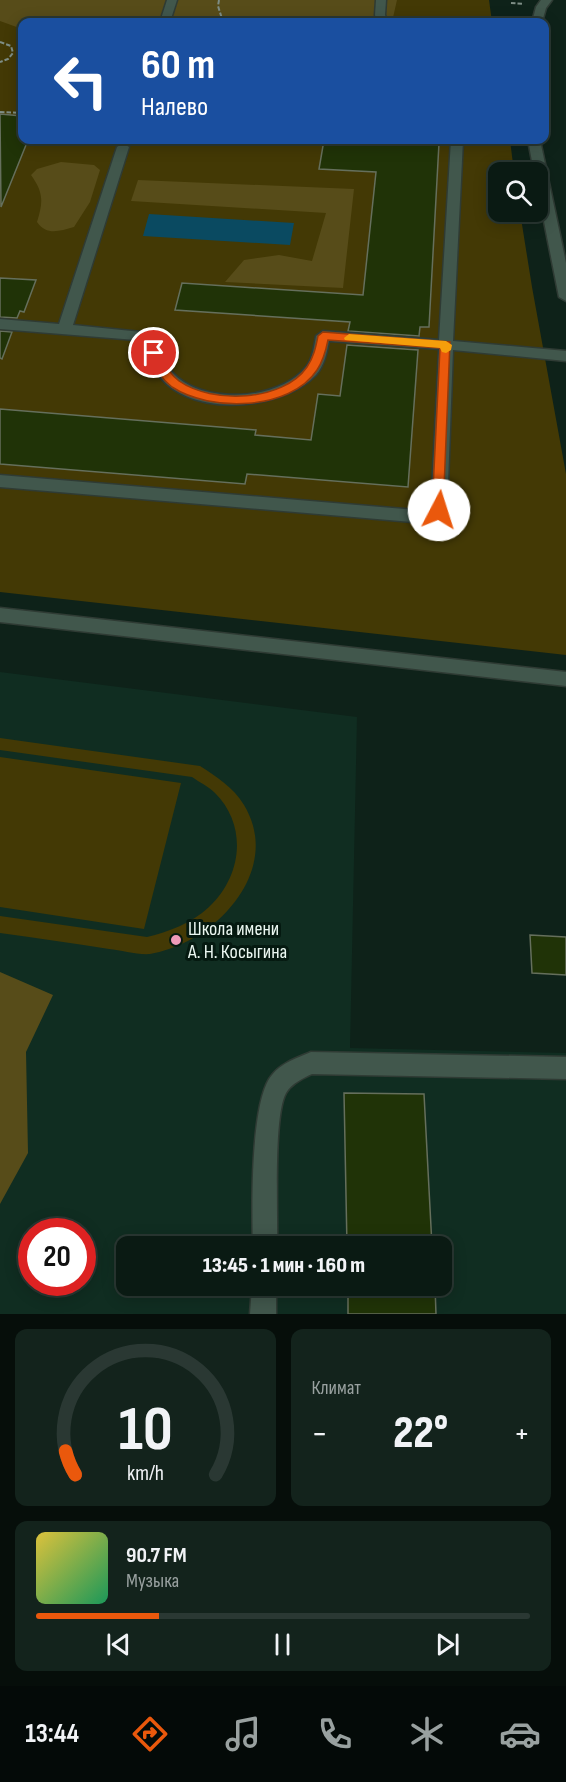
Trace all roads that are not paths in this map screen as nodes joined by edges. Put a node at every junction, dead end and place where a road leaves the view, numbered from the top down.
1 (172, 0) edge
2 (381, 0) edge
3 (546, 0) edge
4 (166, 18) edge
5 (381, 18) edge
6 (538, 18) edge
7 (123, 144) edge
8 (458, 144) edge
9 (535, 144) edge
10 (552, 229) junction
11 (566, 229) edge
12 (566, 297) edge
13 (0, 324) edge
14 (65, 329) junction
15 (446, 345) junction
16 (566, 356) edge
17 (0, 480) edge
18 (0, 615) edge
19 (566, 679) edge
20 (566, 1068) edge
21 (266, 1236) edge
22 (264, 1296) edge
23 (263, 1314) edge

1 - 4 street
2 - 5 street
3 - 6 street
7 - 14 street
8 - 15 street
9 - 10 street
10 - 11 street
10 - 12 street
13 - 14 street
14 - 15 street
15 - 16 street
15 - 17 street
18 - 19 street
20 - 21 street
22 - 23 street

